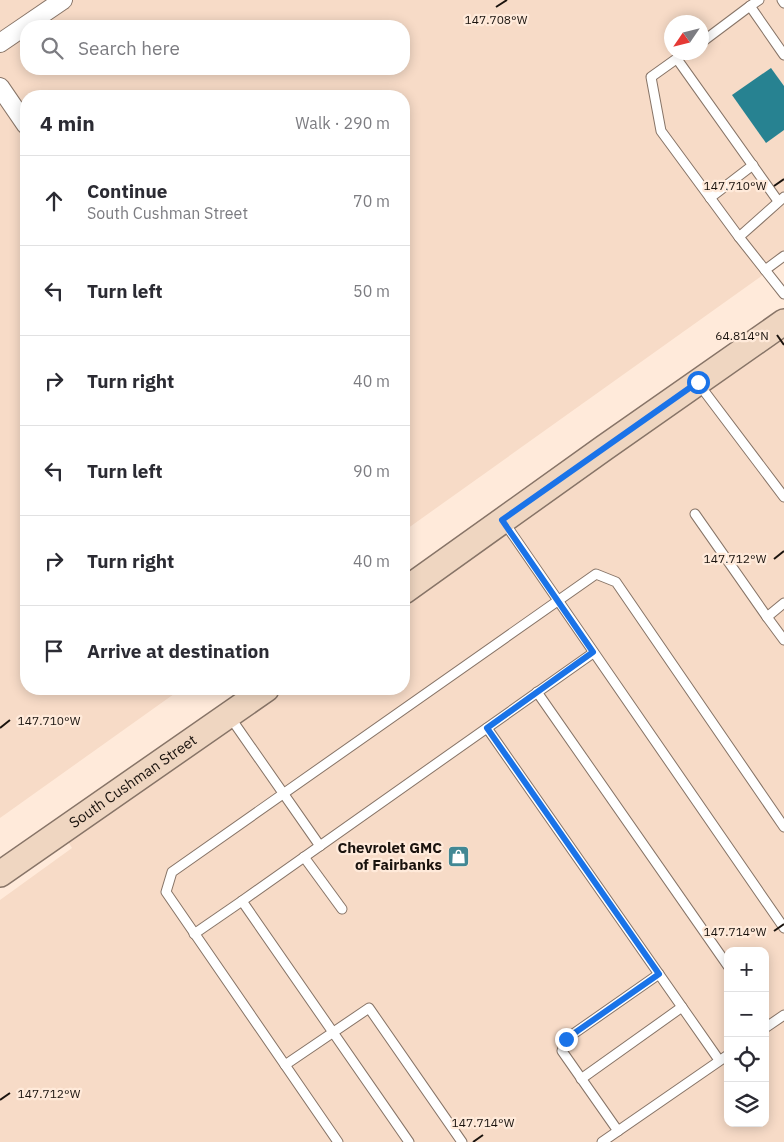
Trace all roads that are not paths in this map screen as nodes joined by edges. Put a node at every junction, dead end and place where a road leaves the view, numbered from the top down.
1 (63, 0) edge
2 (760, 0) edge
3 (782, 0) edge
4 (784, 3) edge
5 (750, 6) junction
6 (34, 20) edge
7 (20, 29) edge
8 (709, 37) edge
9 (0, 43) edge
10 (784, 55) edge
11 (676, 60) edge
12 (678, 60) edge
13 (0, 87) edge
14 (20, 116) edge
15 (753, 165) junction
16 (710, 198) junction
17 (781, 199) edge
18 (739, 237) junction
19 (784, 256) edge
20 (765, 270) junction
21 (784, 294) edge
22 (778, 328) edge
23 (698, 382) junction
24 (784, 497) edge
25 (695, 514) dead end
26 (502, 520) junction
27 (410, 587) edge
28 (558, 601) junction
29 (784, 603) edge
30 (767, 617) junction
31 (784, 640) edge
32 (593, 652) junction
33 (537, 692) junction
34 (257, 695) edge
35 (228, 714) junction
36 (487, 728) junction
37 (283, 794) junction
38 (784, 827) edge
39 (320, 846) junction
40 (304, 856) junction
41 (0, 874) edge
42 (242, 901) junction
43 (342, 909) dead end
44 (784, 928) edge
45 (194, 934) junction
46 (724, 960) edge
47 (659, 974) junction
48 (682, 1007) junction
49 (784, 1015) edge
50 (769, 1024) edge
51 (333, 1032) junction
52 (724, 1057) edge
53 (719, 1060) junction
54 (285, 1065) junction
55 (581, 1079) junction
56 (618, 1131) junction
57 (338, 1142) edge
58 (409, 1142) edge
59 (462, 1142) edge
60 (602, 1142) edge

1 - 6 street
2 - 5 lane
3 - 4 lane
5 - 8 lane
5 - 10 lane
7 - 9 street
11 - 16 lane
12 - 15 lane
13 - 14 street
15 - 16 lane
15 - 17 lane
16 - 18 lane
17 - 18 lane
18 - 20 lane
19 - 20 lane
20 - 21 lane
22 - 23 main road
23 - 24 lane
23 - 26 main road
25 - 30 lane
26 - 27 main road
26 - 28 lane
28 - 32 lane
28 - 37 lane
28 - 38 lane
29 - 30 lane
30 - 31 lane
32 - 33 lane
32 - 44 lane
33 - 36 lane
33 - 46 lane
34 - 35 main road, South Cushman Street
35 - 37 lane
35 - 41 main road, South Cushman Street
36 - 39 lane
36 - 47 lane
37 - 39 lane
37 - 45 lane
39 - 40 lane
40 - 42 lane
40 - 43 lane
42 - 45 lane
42 - 51 lane
45 - 54 lane
47 - 48 lane
47 - 55 lane
48 - 53 lane
48 - 55 lane
49 - 50 lane
51 - 54 lane
51 - 58 lane
51 - 59 lane
52 - 53 lane
53 - 56 lane
54 - 57 lane
55 - 56 lane
56 - 60 lane

